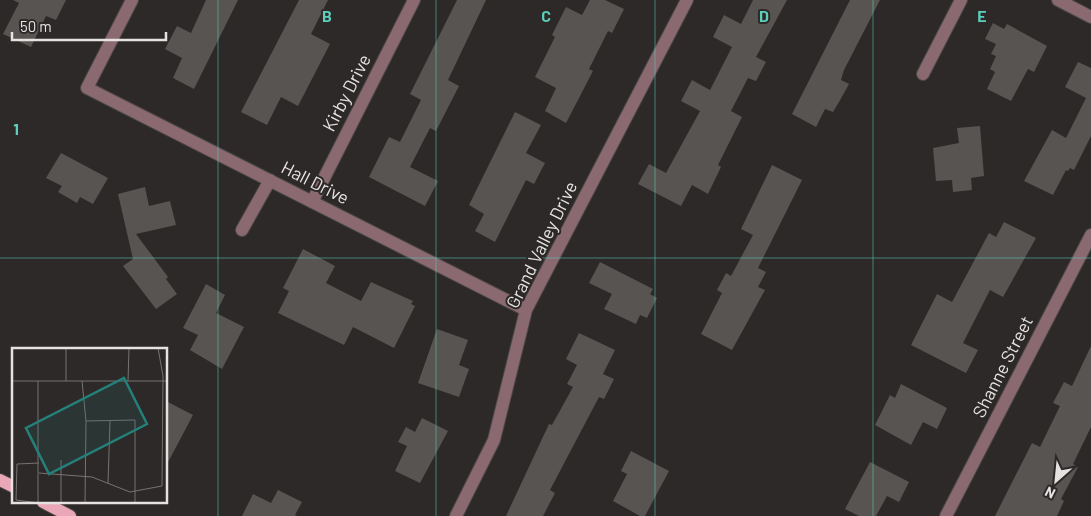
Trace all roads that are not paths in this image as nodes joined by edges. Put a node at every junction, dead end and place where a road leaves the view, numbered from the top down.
1 (132, 0) edge
2 (414, 0) edge
3 (686, 0) edge
4 (961, 0) edge
5 (1058, 0) edge
6 (1091, 17) edge
7 (923, 74) dead end
8 (270, 180) junction
9 (312, 202) junction
10 (242, 230) dead end
11 (1091, 235) edge
12 (526, 310) junction
13 (0, 480) edge
14 (12, 486) edge
15 (48, 504) edge
16 (70, 516) edge
17 (456, 516) edge
18 (946, 516) edge

1 - 8 street, Hall Drive
2 - 9 street, Kirby Drive
3 - 12 street, Grand Valley Drive
4 - 7 street
5 - 6 street
8 - 9 street, Hall Drive
8 - 10 street
9 - 12 street, Hall Drive
11 - 18 street, Shanne Street
12 - 17 street, Grand Valley Drive
13 - 14 main road
15 - 16 main road

